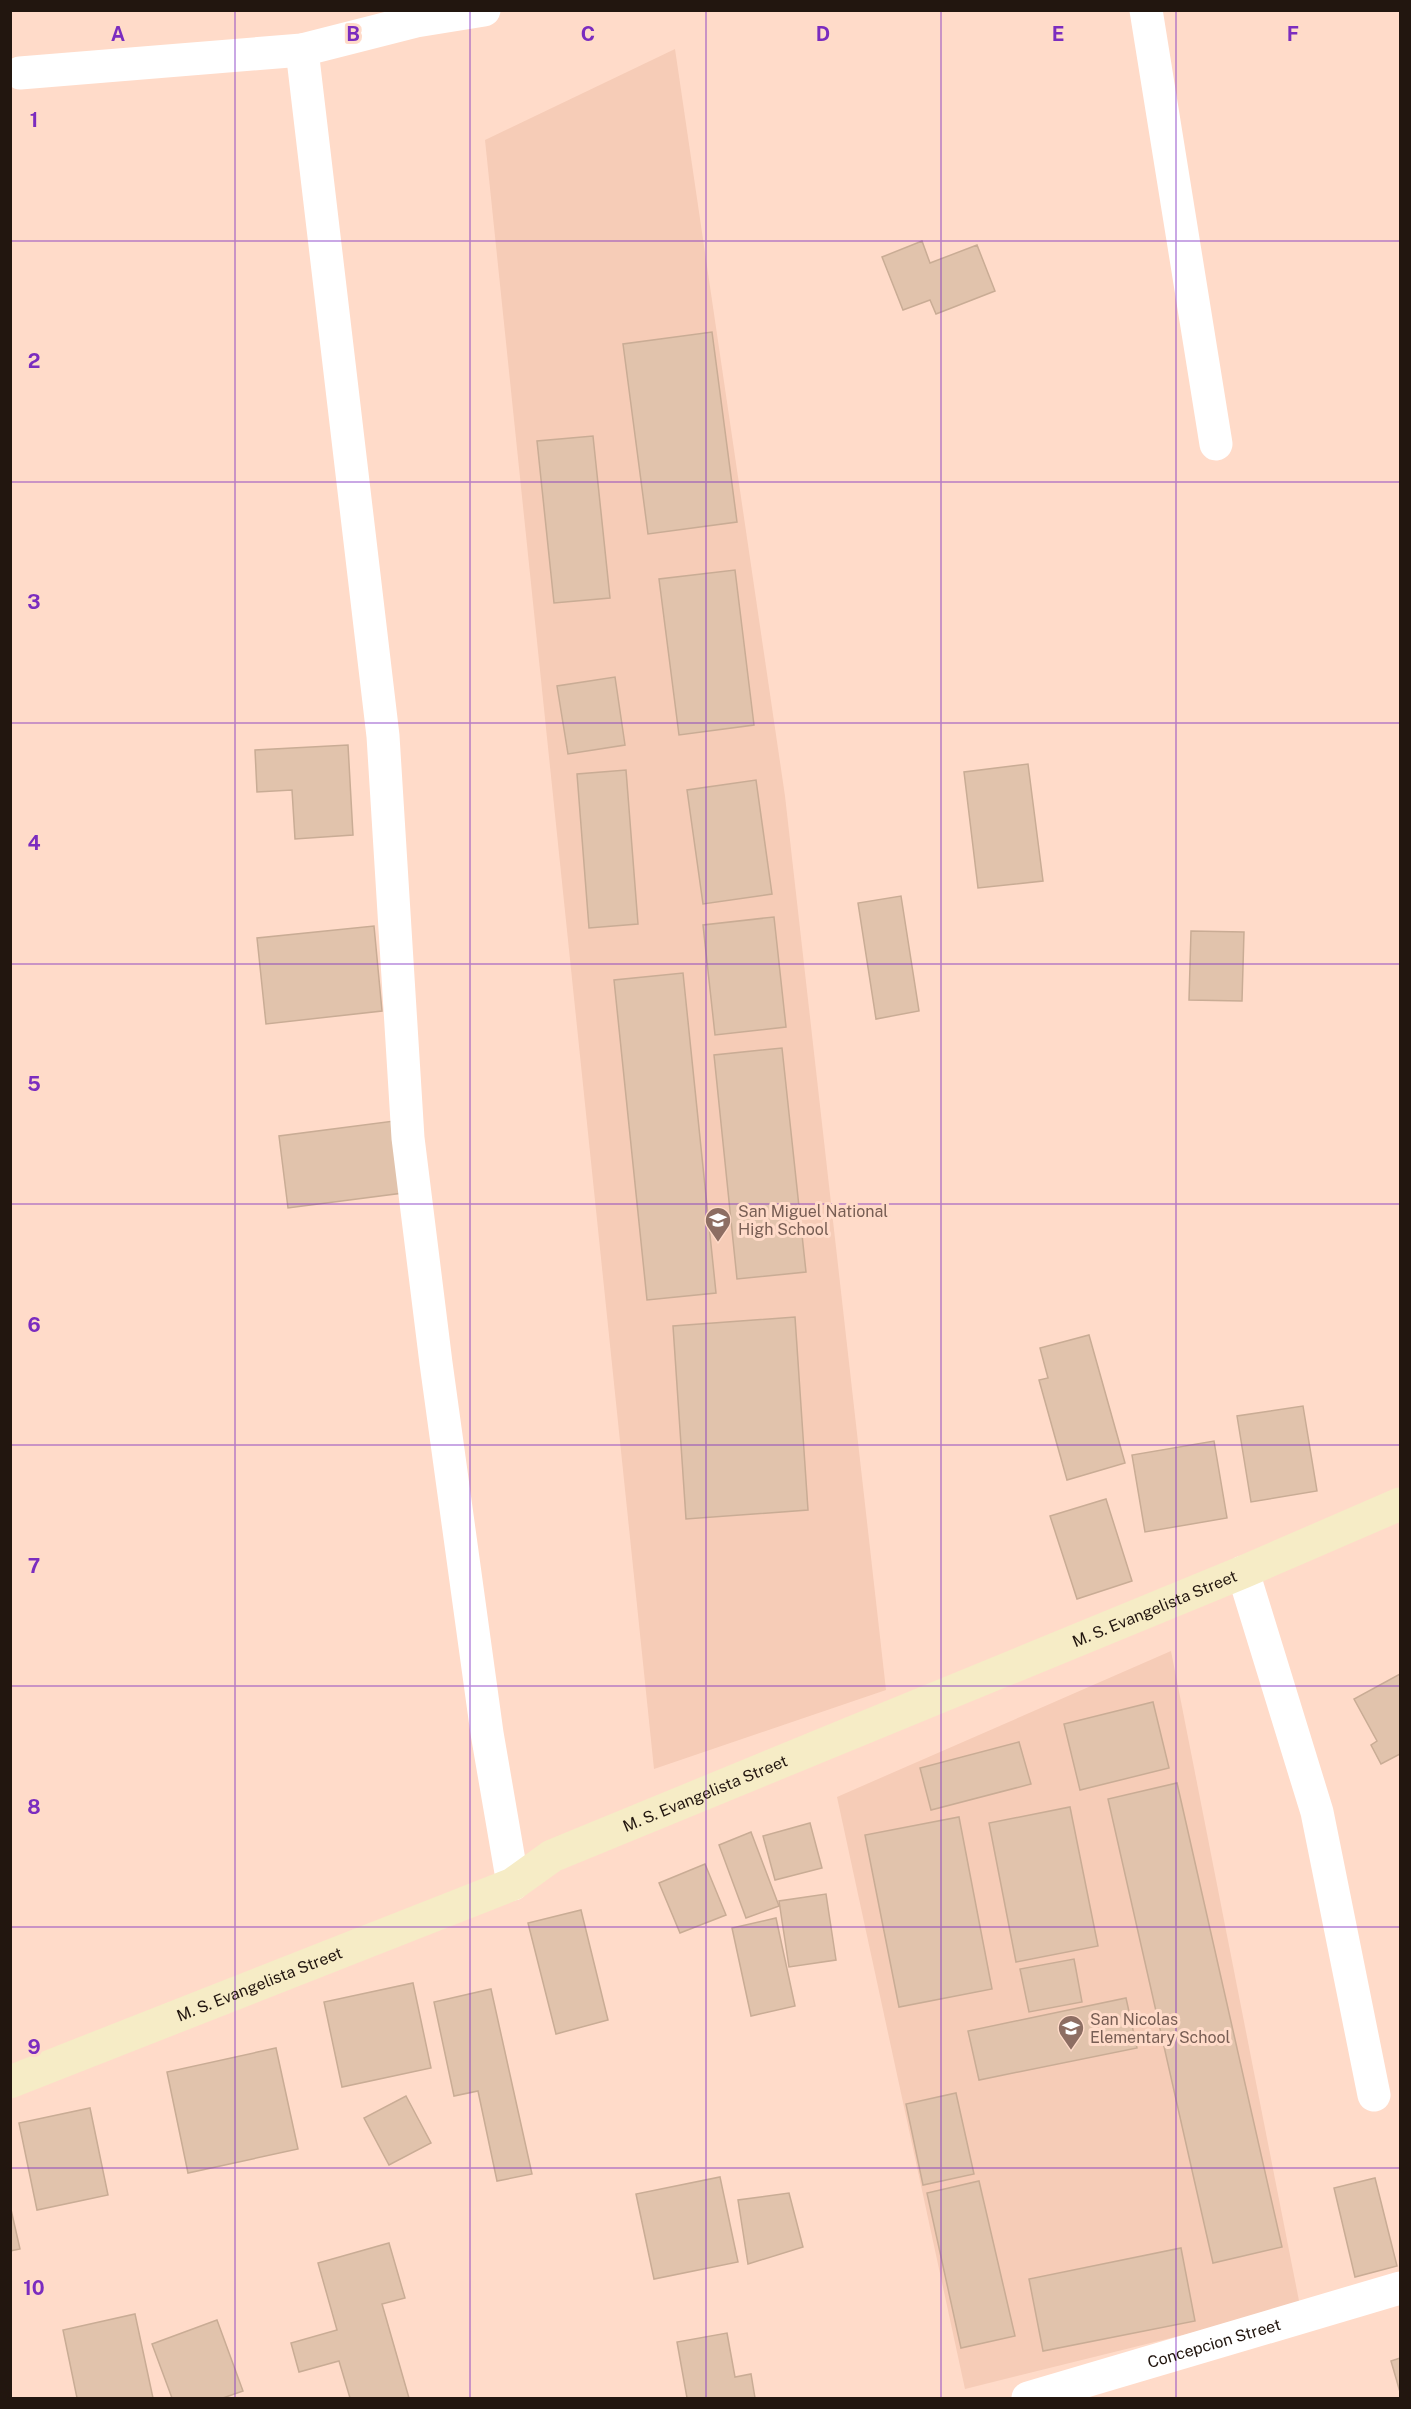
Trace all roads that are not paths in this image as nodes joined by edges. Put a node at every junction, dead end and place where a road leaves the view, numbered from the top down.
1 (484, 10) edge
2 (1146, 10) edge
3 (302, 50) junction
4 (20, 73) dead end
5 (1216, 444) dead end
6 (1401, 1504) edge
7 (1243, 1572) junction
8 (513, 1884) junction
9 (10, 2082) edge
10 (1374, 2096) dead end
11 (1401, 2288) edge
12 (1028, 2398) edge

1 - 3 street
2 - 5 street
3 - 4 street
3 - 8 street
6 - 7 street, M. S. Evangelista Street
7 - 8 street, M. S. Evangelista Street
7 - 10 street
8 - 9 street, M. S. Evangelista Street
11 - 12 street, Concepcion Street

